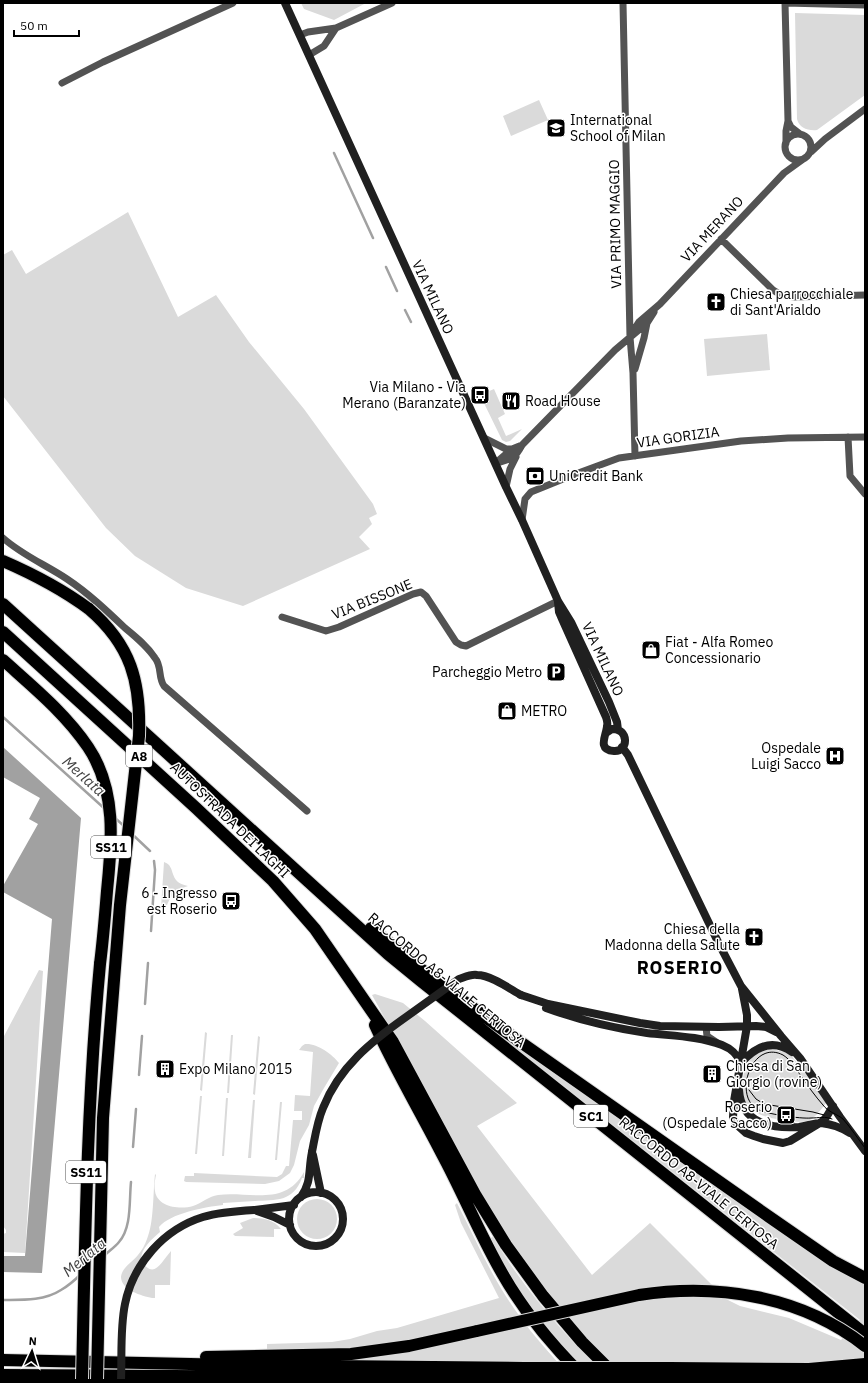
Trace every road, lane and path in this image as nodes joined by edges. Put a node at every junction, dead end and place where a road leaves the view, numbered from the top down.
1 (233, 3) edge
2 (285, 3) edge
3 (392, 3) edge
4 (622, 3) edge
5 (785, 3) edge
6 (865, 5) edge
7 (336, 28) junction
8 (300, 35) junction
9 (309, 54) junction
10 (62, 83) dead end
11 (865, 108) edge
12 (788, 121) junction
13 (840, 127) junction
14 (800, 134) junction
15 (807, 138) junction
16 (786, 143) junction
17 (810, 152) junction
18 (788, 155) junction
19 (802, 160) junction
20 (784, 173) junction
21 (721, 239) junction
22 (865, 295) edge
23 (660, 304) junction
24 (647, 323) junction
25 (630, 337) junction
26 (633, 373) junction
27 (848, 437) junction
28 (865, 437) edge
29 (484, 438) junction
30 (522, 445) junction
31 (512, 448) junction
32 (516, 456) junction
33 (635, 456) junction
34 (496, 463) junction
35 (506, 487) junction
36 (865, 494) edge
37 (522, 520) junction
38 (3, 538) edge
39 (3, 561) edge
40 (558, 601) junction
41 (3, 604) edge
42 (282, 617) dead end
43 (3, 632) edge
44 (3, 660) edge
45 (618, 730) junction
46 (606, 733) junction
47 (622, 747) junction
48 (307, 811) dead end
49 (330, 901) junction
50 (741, 986) junction
51 (521, 995) junction
52 (363, 999) junction
53 (747, 1026) junction
54 (706, 1027) junction
55 (781, 1036) junction
56 (723, 1046) junction
57 (800, 1058) junction
58 (741, 1063) junction
59 (739, 1079) junction
60 (833, 1106) junction
61 (820, 1123) junction
62 (854, 1136) junction
63 (865, 1142) edge
64 (865, 1151) edge
65 (312, 1152) junction
66 (321, 1193) junction
67 (301, 1197) junction
68 (294, 1205) junction
69 (255, 1210) junction
70 (290, 1225) junction
71 (865, 1278) edge
72 (860, 1330) edge
73 (865, 1346) edge
74 (3, 1360) edge
75 (67, 1361) junction
76 (865, 1364) edge
77 (524, 1373) junction
78 (3, 1374) edge
79 (670, 1374) junction
80 (865, 1374) edge
81 (82, 1380) edge
82 (97, 1380) edge
83 (122, 1380) edge
84 (587, 1380) edge
85 (621, 1380) edge

1 - 10 street
2 - 8 main road, VIA MILANO
3 - 7 street
4 - 25 street, VIA PRIMO MAGGIO
5 - 6 street
5 - 12 street
7 - 8 street
7 - 9 street
8 - 9 main road, VIA MILANO
9 - 29 main road, VIA MILANO
11 - 13 street
12 - 14 street
12 - 16 street
13 - 15 street
13 - 17 street
14 - 15 street
14 - 16 street
15 - 17 street
16 - 18 street
17 - 19 street
18 - 19 street
18 - 20 street
19 - 20 street, VIA MERANO
20 - 21 street, VIA MERANO
21 - 22 street
21 - 23 street, VIA MERANO
23 - 24 street
23 - 25 street
24 - 25 street
24 - 26 street, VIA PRIMO MAGGIO
25 - 26 street, VIA PRIMO MAGGIO
25 - 30 street
26 - 33 street, VIA PRIMO MAGGIO
27 - 28 street, VIA GORIZIA
27 - 33 street, VIA GORIZIA
27 - 36 street
29 - 31 street
29 - 34 main road, VIA MILANO
30 - 31 street
30 - 32 street
31 - 34 street
32 - 34 street
32 - 35 street
33 - 37 street, VIA GORIZIA
34 - 35 main road, VIA MILANO
35 - 37 main road, VIA MILANO
37 - 40 main road, VIA MILANO
38 - 48 street
39 - 82 highway, SS11, bridge
40 - 42 street, VIA BISSONE
40 - 45 main road, VIA MILANO
40 - 46 main road, VIA MILANO
41 - 49 highway, AUTOSTRADA DEI LAGHI / A8
43 - 52 highway, AUTOSTRADA DEI LAGHI / A8
44 - 81 highway, SS11, bridge
45 - 46 main road
45 - 47 main road
46 - 47 main road
47 - 50 main road
49 - 71 highway
49 - 72 highway, RACCORDO A8-VIALE CERTOSA / SC1
50 - 53 main road
50 - 55 main road
51 - 54 main road
51 - 56 main road
51 - 65 main road, bridge
52 - 84 highway
52 - 85 highway
53 - 54 main road
53 - 55 main road
53 - 58 main road
54 - 56 street
55 - 57 main road
56 - 58 main road
57 - 58 main road
57 - 60 main road
58 - 59 main road
59 - 61 main road
59 - 61 main road
60 - 61 main road
60 - 62 main road
61 - 62 main road
62 - 63 street
62 - 64 main road
65 - 66 main road
65 - 67 main road
66 - 67 main road
66 - 70 main road
67 - 68 main road
68 - 69 main road
68 - 70 main road
69 - 70 main road
69 - 83 main road, bridge
73 - 75 highway, bridge
74 - 75 highway
75 - 77 highway
76 - 79 highway
77 - 78 highway
77 - 79 highway, bridge
79 - 80 highway

